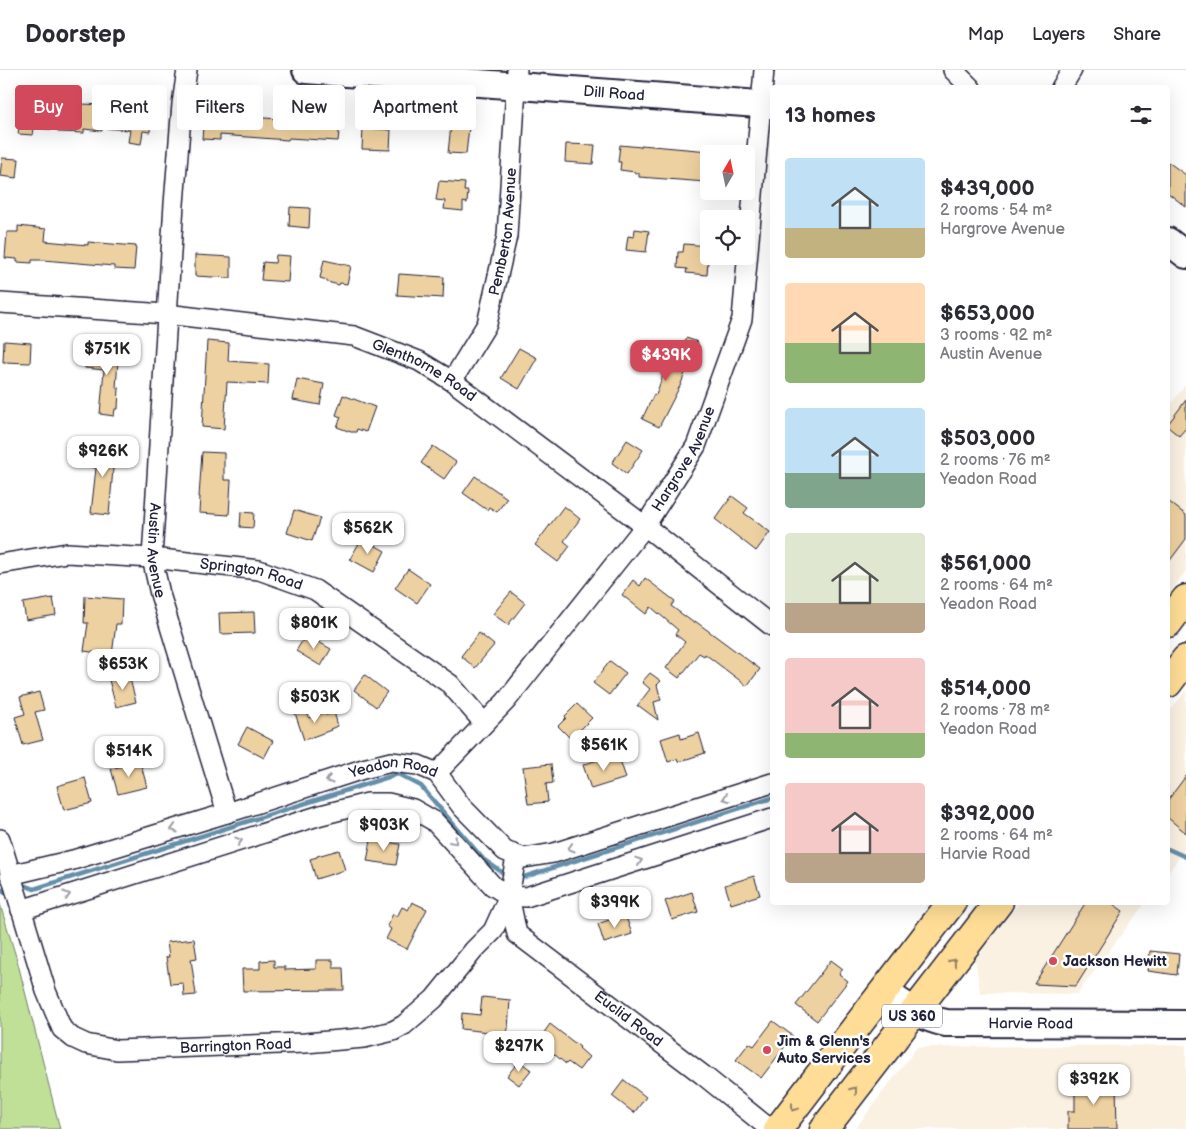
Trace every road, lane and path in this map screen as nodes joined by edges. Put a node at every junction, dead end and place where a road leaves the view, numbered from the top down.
1 (187, 70) edge
2 (306, 70) edge
3 (764, 70) edge
4 (953, 70) edge
5 (1072, 70) edge
6 (517, 78) edge
7 (968, 85) edge
8 (1063, 85) edge
9 (766, 104) edge
10 (1170, 243) edge
11 (1186, 255) edge
12 (0, 303) edge
13 (166, 314) junction
14 (452, 381) junction
15 (645, 526) junction
16 (152, 558) junction
17 (0, 564) edge
18 (1186, 599) edge
19 (1170, 620) edge
20 (770, 624) edge
21 (1186, 659) edge
22 (1170, 680) edge
23 (484, 723) junction
24 (437, 774) junction
25 (770, 785) edge
26 (227, 813) junction
27 (770, 819) edge
28 (0, 839) edge
29 (516, 857) junction
30 (10, 875) junction
31 (509, 896) junction
32 (950, 905) edge
33 (997, 905) edge
34 (21, 910) junction
35 (884, 991) junction
36 (914, 1012) junction
37 (1186, 1024) edge
38 (770, 1129) edge
39 (778, 1129) edge
40 (824, 1129) edge

1 - 13 street, Austin Avenue
2 - 6 street, Dill Road
3 - 9 street, Hargrove Avenue
4 - 7 street
5 - 8 street
6 - 9 street, Dill Road
6 - 14 street, Pemberton Avenue
9 - 15 street, Hargrove Avenue
10 - 11 street
12 - 13 street, Glenthorne Road
13 - 14 street, Glenthorne Road
13 - 16 street, Austin Avenue
14 - 15 street, Glenthorne Road
15 - 20 street, Glenthorne Road
15 - 23 street, Hargrove Avenue
16 - 17 street, Springton Road
16 - 23 street, Springton Road
16 - 26 street, Austin Avenue
18 - 19 highway
21 - 22 highway
23 - 24 street, Hargrove Avenue
24 -> 26 street, Yeadon Road
24 - 29 street, Yeadon Road
25 -> 29 street
26 -> 30 street, Yeadon Road
31 -> 27 street
28 - 30 street, Barrington Road
29 - 31 street, Barrington Road
30 - 34 street, Barrington Road
34 -> 31 street, Yeadon Road
31 - 34 street, Barrington Road
31 - 38 street, Euclid Road
32 - 35 highway, US 360
36 -> 33 highway, US 360
35 - 36 street, Harvie Road
35 -> 39 highway, US 360
36 - 37 street, Harvie Road
40 -> 36 highway, US 360

